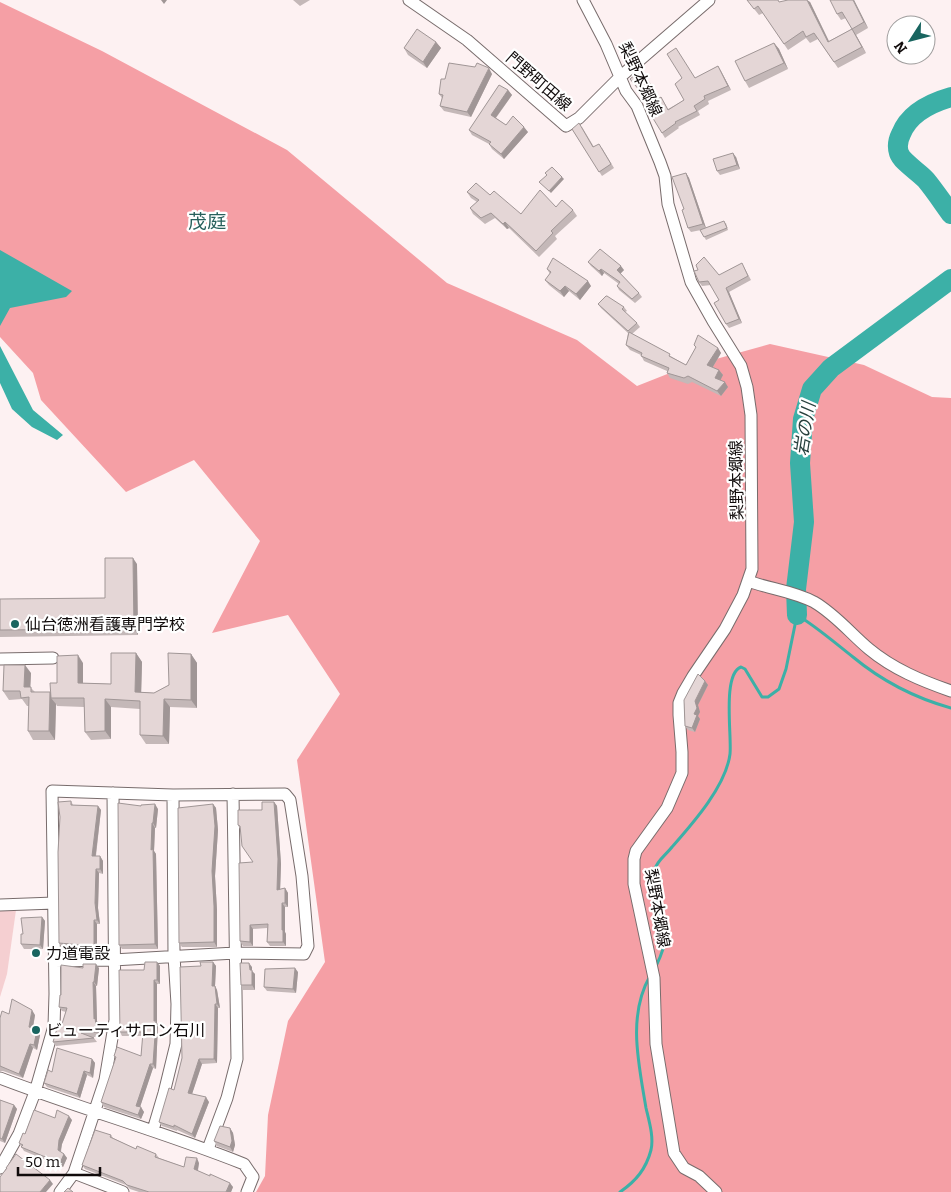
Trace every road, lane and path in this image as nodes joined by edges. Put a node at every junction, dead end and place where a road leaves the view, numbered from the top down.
1 (408, 0) edge
2 (582, 0) edge
3 (709, 0) edge
4 (620, 77) junction
5 (748, 581) junction
6 (52, 658) dead end
7 (0, 659) edge
8 (951, 690) edge
9 (113, 793) junction
10 (233, 794) junction
11 (174, 795) junction
12 (54, 903) junction
13 (0, 905) edge
14 (235, 953) junction
15 (174, 956) junction
16 (113, 960) junction
17 (55, 961) junction
18 (0, 1078) edge
19 (35, 1092) junction
20 (93, 1112) junction
21 (153, 1130) junction
22 (208, 1149) junction
23 (0, 1168) edge
24 (74, 1173) junction
25 (60, 1192) edge
26 (123, 1192) edge
27 (247, 1192) edge
28 (716, 1192) edge

1 - 4 street, 門野町田線
2 - 4 street, 梨野本郷線
3 - 4 street, 門野町田線
4 - 5 street, 梨野本郷線
5 - 8 street
5 - 28 street, 梨野本郷線
6 - 7 street
9 - 11 street
9 - 12 street
9 - 16 street
10 - 11 street
10 - 14 street
10 - 14 street
11 - 15 street
12 - 13 street
12 - 17 street
14 - 15 street
14 - 22 street
15 - 16 street
15 - 21 street
16 - 17 street
16 - 20 street
17 - 19 street
18 - 19 street
19 - 20 street
19 - 23 street
20 - 21 street
20 - 24 street
21 - 22 street
22 - 27 street
24 - 25 street
24 - 26 street

